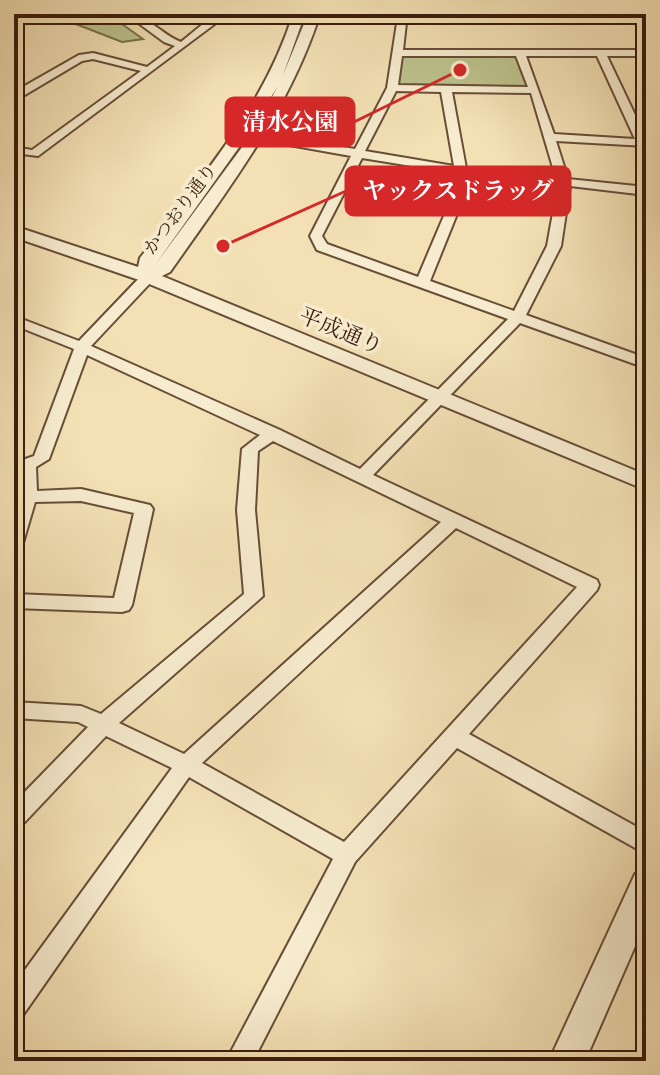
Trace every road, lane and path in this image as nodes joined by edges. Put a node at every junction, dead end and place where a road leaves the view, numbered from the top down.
1 (131, 14) edge
2 (214, 17) edge
3 (306, 17) edge
4 (403, 17) edge
5 (646, 20) edge
6 (182, 45) junction
7 (396, 53) junction
8 (520, 53) junction
9 (601, 53) junction
10 (646, 53) edge
11 (148, 70) junction
12 (392, 88) junction
13 (446, 89) junction
14 (535, 90) junction
15 (14, 97) edge
16 (239, 133) junction
17 (258, 136) junction
18 (549, 137) junction
19 (644, 142) edge
20 (14, 150) edge
21 (357, 153) junction
22 (461, 171) junction
23 (564, 184) junction
24 (646, 191) edge
25 (14, 217) edge
26 (14, 231) edge
27 (152, 269) junction
28 (422, 283) junction
29 (519, 316) junction
30 (14, 320) edge
31 (82, 347) junction
32 (645, 360) edge
33 (445, 391) junction
34 (274, 433) junction
35 (646, 465) edge
36 (21, 466) edge
37 (364, 475) junction
38 (646, 483) edge
39 (28, 497) junction
40 (453, 521) junction
41 (14, 543) edge
42 (14, 601) edge
43 (14, 710) edge
44 (103, 725) junction
45 (456, 737) junction
46 (186, 765) junction
47 (14, 818) edge
48 (646, 844) edge
49 (347, 855) junction
50 (646, 884) edge
51 (14, 1006) edge
52 (239, 1061) edge
53 (567, 1061) edge

1 - 6 street
2 - 3 street
2 - 6 street
3 - 4 street
3 - 16 street, かつおり通り
3 - 17 street, かつおり通り
4 - 5 street
4 - 7 street
6 - 11 street
7 - 8 street
7 - 12 street
8 - 9 street
8 - 14 street
9 - 10 street
9 - 19 street
11 - 15 street
11 - 20 street
12 - 13 street
12 - 21 street
13 - 14 street
13 - 22 street
14 - 18 street
16 - 17 street
16 - 27 street, かつおり通り
17 - 21 street
17 - 27 street, かつおり通り
18 - 19 street
18 - 23 street
21 - 22 street
21 - 28 street
22 - 23 street
22 - 28 street
23 - 24 street
23 - 29 street
25 - 27 street, 平成通り
26 - 27 street, 平成通り
27 - 31 street
27 - 33 street, 平成通り
28 - 29 street
29 - 32 street
29 - 33 street
30 - 31 street
31 - 34 street
31 - 36 street
33 - 35 street, 平成通り
33 - 37 street
33 - 38 street, 平成通り
34 - 37 street
34 - 44 street
36 - 39 street
37 - 40 street
39 - 41 street
39 - 42 street
40 - 45 street
40 - 46 street
43 - 44 street
44 - 46 street
44 - 47 street
45 - 48 street
45 - 49 street
46 - 49 street
46 - 51 street
49 - 52 street
50 - 53 street

